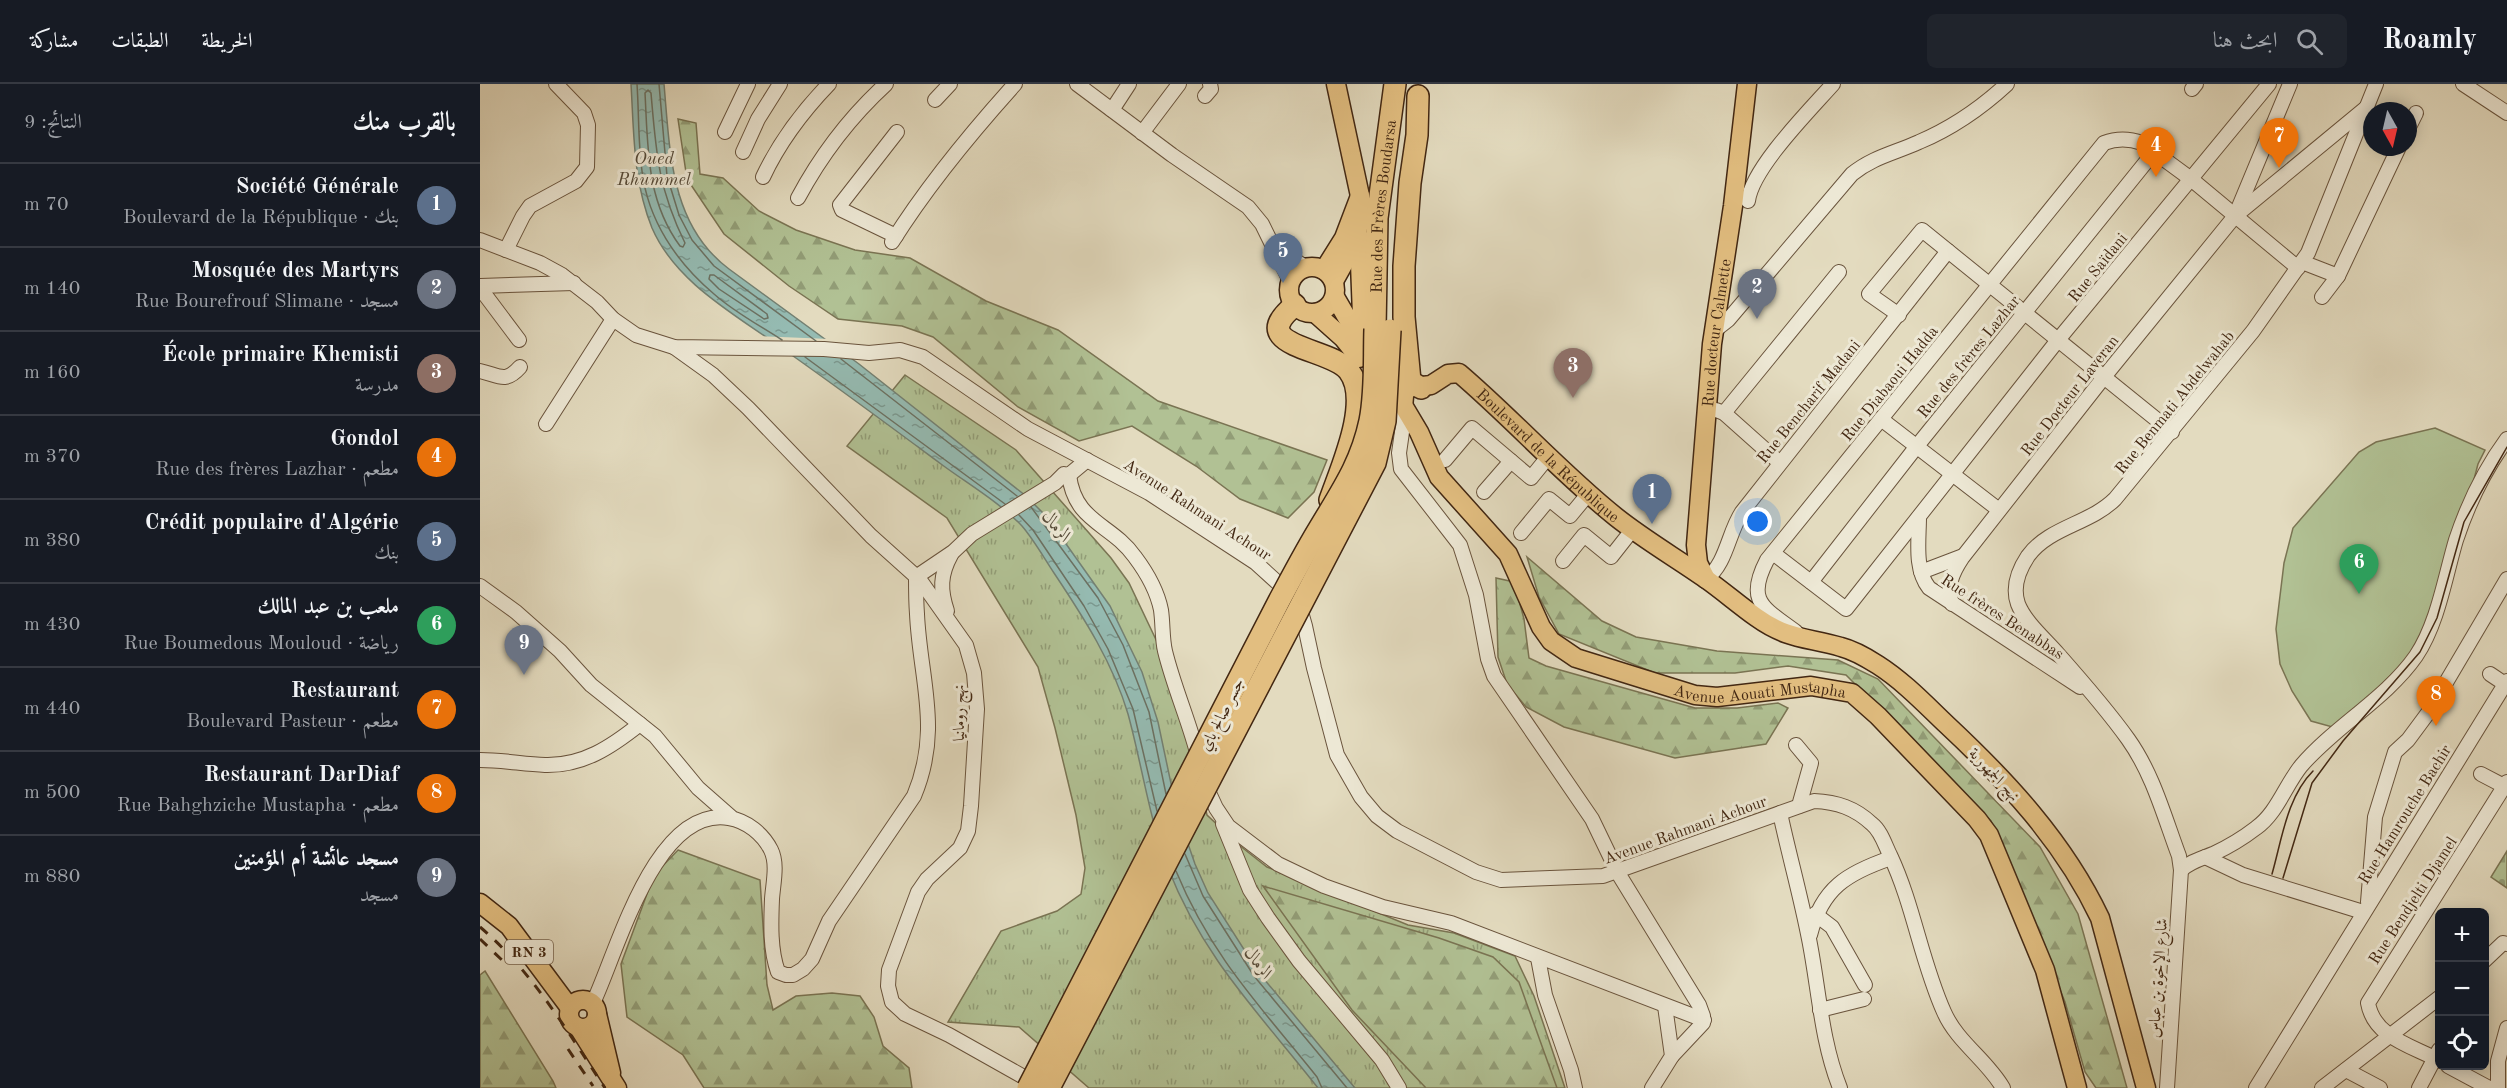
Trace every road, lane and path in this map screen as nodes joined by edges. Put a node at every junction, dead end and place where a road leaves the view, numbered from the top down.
1 (556, 84) edge
2 (748, 84) edge
3 (780, 84) edge
4 (830, 84) edge
5 (886, 84) edge
6 (950, 84) edge
7 (1015, 84) edge
8 (1077, 84) edge
9 (1129, 84) edge
10 (1179, 84) edge
11 (1336, 84) edge
12 (1395, 84) edge
13 (1747, 84) edge
14 (1833, 84) edge
15 (2007, 84) edge
16 (2268, 84) edge
17 (2290, 84) edge
18 (2376, 84) edge
19 (2463, 84) edge
20 (1093, 89) edge
21 (1420, 90) edge
22 (2487, 90) edge
23 (936, 100) dead end
24 (2369, 102) edge
25 (1112, 110) junction
26 (2363, 110) edge
27 (2507, 113) edge
28 (2363, 119) edge
29 (726, 132) dead end
30 (897, 132) dead end
31 (1142, 133) junction
32 (743, 152) dead end
33 (2154, 152) junction
34 (2395, 156) edge
35 (763, 177) dead end
36 (2191, 178) junction
37 (1360, 196) junction
38 (798, 198) dead end
39 (1748, 201) dead end
40 (2235, 216) junction
41 (1359, 230) junction
42 (480, 240) edge
43 (1272, 242) junction
44 (506, 250) junction
45 (1948, 251) junction
46 (2300, 265) junction
47 (1839, 272) dead end
48 (2338, 276) junction
49 (1325, 279) junction
50 (574, 283) junction
51 (1291, 283) junction
52 (1990, 284) junction
53 (480, 287) edge
54 (2322, 297) dead end
55 (1295, 305) junction
56 (1315, 313) junction
57 (2025, 313) junction
58 (1899, 315) junction
59 (613, 319) junction
60 (1714, 331) junction
61 (519, 340) dead end
62 (1375, 340) junction
63 (2058, 340) junction
64 (674, 347) junction
65 (520, 367) dead end
66 (480, 371) edge
67 (2104, 377) junction
68 (1409, 393) junction
69 (1715, 410) junction
70 (1881, 419) junction
71 (546, 424) dead end
72 (1403, 425) junction
73 (2172, 432) junction
74 (2507, 439) edge
75 (1917, 446) junction
76 (1548, 457) junction
77 (1087, 460) junction
78 (1511, 461) junction
79 (1779, 462) junction
80 (1442, 468) junction
81 (1953, 474) junction
82 (1070, 475) junction
83 (1484, 492) dead end
84 (1589, 493) junction
85 (1999, 510) junction
86 (1919, 517) junction
87 (1320, 528) junction
88 (1633, 529) junction
89 (1521, 533) dead end
90 (953, 552) junction
91 (1773, 553) junction
92 (1963, 556) junction
93 (1563, 561) dead end
94 (1921, 572) junction
95 (916, 577) junction
96 (1706, 579) junction
97 (2507, 579) edge
98 (1811, 582) junction
99 (480, 586) edge
100 (1952, 604) junction
101 (950, 622) junction
102 (1808, 640) junction
103 (2490, 674) dead end
104 (2506, 682) edge
105 (2090, 693) junction
106 (640, 724) junction
107 (1796, 745) dead end
108 (480, 760) edge
109 (2481, 774) dead end
110 (2506, 784) edge
111 (1799, 806) junction
112 (1216, 808) junction
113 (1780, 813) junction
114 (732, 818) junction
115 (2205, 857) junction
116 (1891, 858) junction
117 (2181, 870) junction
118 (1618, 873) junction
119 (480, 903) edge
120 (2365, 908) junction
121 (1815, 914) junction
122 (1809, 940) junction
123 (2505, 944) edge
124 (2489, 957) edge
125 (1538, 958) junction
126 (2435, 1000) edge
127 (1665, 1006) junction
128 (570, 1008) junction
129 (595, 1009) junction
130 (1820, 1010) junction
131 (1704, 1020) junction
132 (579, 1028) junction
133 (2507, 1028) edge
134 (2389, 1037) junction
135 (2435, 1055) edge
136 (1672, 1056) junction
137 (2435, 1061) edge
138 (2346, 1070) junction
139 (2457, 1070) edge
140 (2507, 1078) edge
141 (614, 1084) edge
142 (2326, 1087) edge
143 (1028, 1088) edge
144 (1042, 1088) edge
145 (1049, 1088) edge
146 (1399, 1088) edge
147 (1575, 1088) edge
148 (1652, 1088) edge
149 (1840, 1088) edge
150 (2003, 1088) edge
151 (2077, 1088) edge
152 (2146, 1088) edge
153 (2167, 1088) edge
154 (2256, 1088) edge
155 (2380, 1088) edge
156 (2419, 1088) edge
157 (2489, 1088) edge
158 (2500, 1088) edge

1 - 44 street
2 - 29 street
3 - 32 street
4 - 35 street
5 - 38 street
6 - 23 street
7 - 30 street
8 - 20 street
9 - 25 street
10 - 31 street
11 - 37 main road
12 - 62 highway, Rue des Frères Boudarsa
13 - 60 main road, Rue docteur Calmette
14 - 39 street
15 - 60 street
16 - 36 street, Rue Saïdani
17 - 40 street
18 - 24 street, Rue Benmati Abdelwahab
19 - 22 street
20 - 25 street
21 - 62 highway
21 - 68 highway
22 - 27 street
25 - 31 street
26 - 40 street
28 - 46 street, Rue Benmati Abdelwahab
31 - 43 street
33 - 36 street
33 - 52 street, Rue Diabaoui Hadda
33 - 57 street, Rue des frères Lazhar
34 - 48 street
36 - 40 street
36 - 63 street, Rue Saïdani
37 - 41 main road
37 - 49 main road
40 - 46 street
40 - 67 street, Rue Docteur Laveran
41 - 49 main road
41 - 62 main road
42 - 44 street
43 - 49 street
43 - 51 street
44 - 50 street
45 - 52 street
45 - 58 street, Rue Bencharif Madani
45 - 58 street
46 - 48 street
46 - 73 street, Rue Benmati Abdelwahab
47 - 69 street
48 - 54 street
49 - 51 main road
49 - 56 main road
49 - 62 main road, Avenue Aouati Mustapha
50 - 53 street
50 - 59 street
51 - 55 main road
52 - 57 street
52 - 70 street, Rue Diabaoui Hadda
53 - 61 street
55 - 56 main road
55 - 87 highway, bridge
56 - 72 main road
57 - 63 street
57 - 75 street, Rue des frères Lazhar
58 - 79 street, Rue Bencharif Madani
59 - 64 street
59 - 71 street
60 - 69 main road, Rue docteur Calmette
62 - 68 main road, Avenue Aouati Mustapha
62 - 87 highway, جسر صالح باي, bridge
62 - 145 highway, bridge
63 - 67 street
63 - 81 street, Rue Saïdani
64 - 77 street, Avenue Rahmani Achour
64 - 95 street, نهج رومانيا
65 - 66 street
67 - 73 street
67 - 85 street, Rue Docteur Laveran
68 - 72 street
68 - 76 main road, Boulevard de la République
68 - 80 main road, Avenue Aouati Mustapha
69 - 79 street
69 - 96 main road, Rue docteur Calmette
70 - 75 street
70 - 91 street, Rue Diabaoui Hadda
72 - 80 main road
72 - 118 street
73 - 105 street, Rue Benmati Abdelwahab
74 - 115 street
75 - 81 street
75 - 98 street, Rue des frères Lazhar
76 - 78 street
76 - 84 main road, Boulevard de la République
77 - 82 street
77 - 118 street, Avenue Rahmani Achour
78 - 80 street
78 - 83 street
79 - 96 street, Rue Bencharif Madani
80 - 151 main road, Avenue Aouati Mustapha
81 - 85 street
81 - 86 street, Rue Saïdani
82 - 90 street
82 - 112 street
84 - 88 main road, Boulevard de la République
84 - 89 street
85 - 92 street, Rue Docteur Laveran
86 - 94 street, Rue frères Benabbas
86 - 98 street, Rue Saïdani
87 - 143 highway, جسر صالح باي, bridge
88 - 93 street
88 - 96 main road, Boulevard de la République
90 - 95 street
90 - 101 street
91 - 98 street
91 - 102 street, Rue Diabaoui Hadda
92 - 94 street
92 - 100 street, Rue Docteur Laveran
94 - 100 street, Rue frères Benabbas
95 - 101 street, نهج رومانيا
95 - 114 street
96 - 102 main road, نهج الجمهورية
97 - 120 street
99 - 106 street
100 - 105 street, Rue frères Benabbas
101 - 144 street, نهج رومانيا
102 - 152 main road, نهج الجمهورية
103 - 104 street
104 - 120 street, Rue Hamrouche Bachir
105 - 117 street, Rue Benmati Abdelwahab
106 - 108 street
106 - 114 street
107 - 111 street
109 - 110 street
110 - 134 street, Rue Bendjelti Djamel
111 - 113 street, Avenue Rahmani Achour
111 - 116 street, Avenue Rahmani Achour
112 - 125 street
112 - 146 street
113 - 118 street, Avenue Rahmani Achour
113 - 122 street
114 - 129 street
115 - 117 street
115 - 120 street
116 - 121 street
116 - 150 street, Avenue Rahmani Achour
117 - 153 street, شارع الإخوة بن عباس
118 - 131 street
119 - 128 main road, RN 3
120 - 154 street, Rue Hamrouche Bachir
121 - 122 street
121 - 130 street
122 - 130 street
123 - 124 street
125 - 127 street
125 - 147 street
126 - 134 street
127 - 131 street
127 - 136 street
128 - 129 main road
128 - 132 main road
129 - 132 main road
129 - 141 main road
130 - 149 street
131 - 136 street
132 - 141 main road
133 - 158 street
134 - 135 street
134 - 138 street
136 - 148 street
137 - 156 street
138 - 142 street
138 - 155 street
139 - 157 street
140 - 158 street

